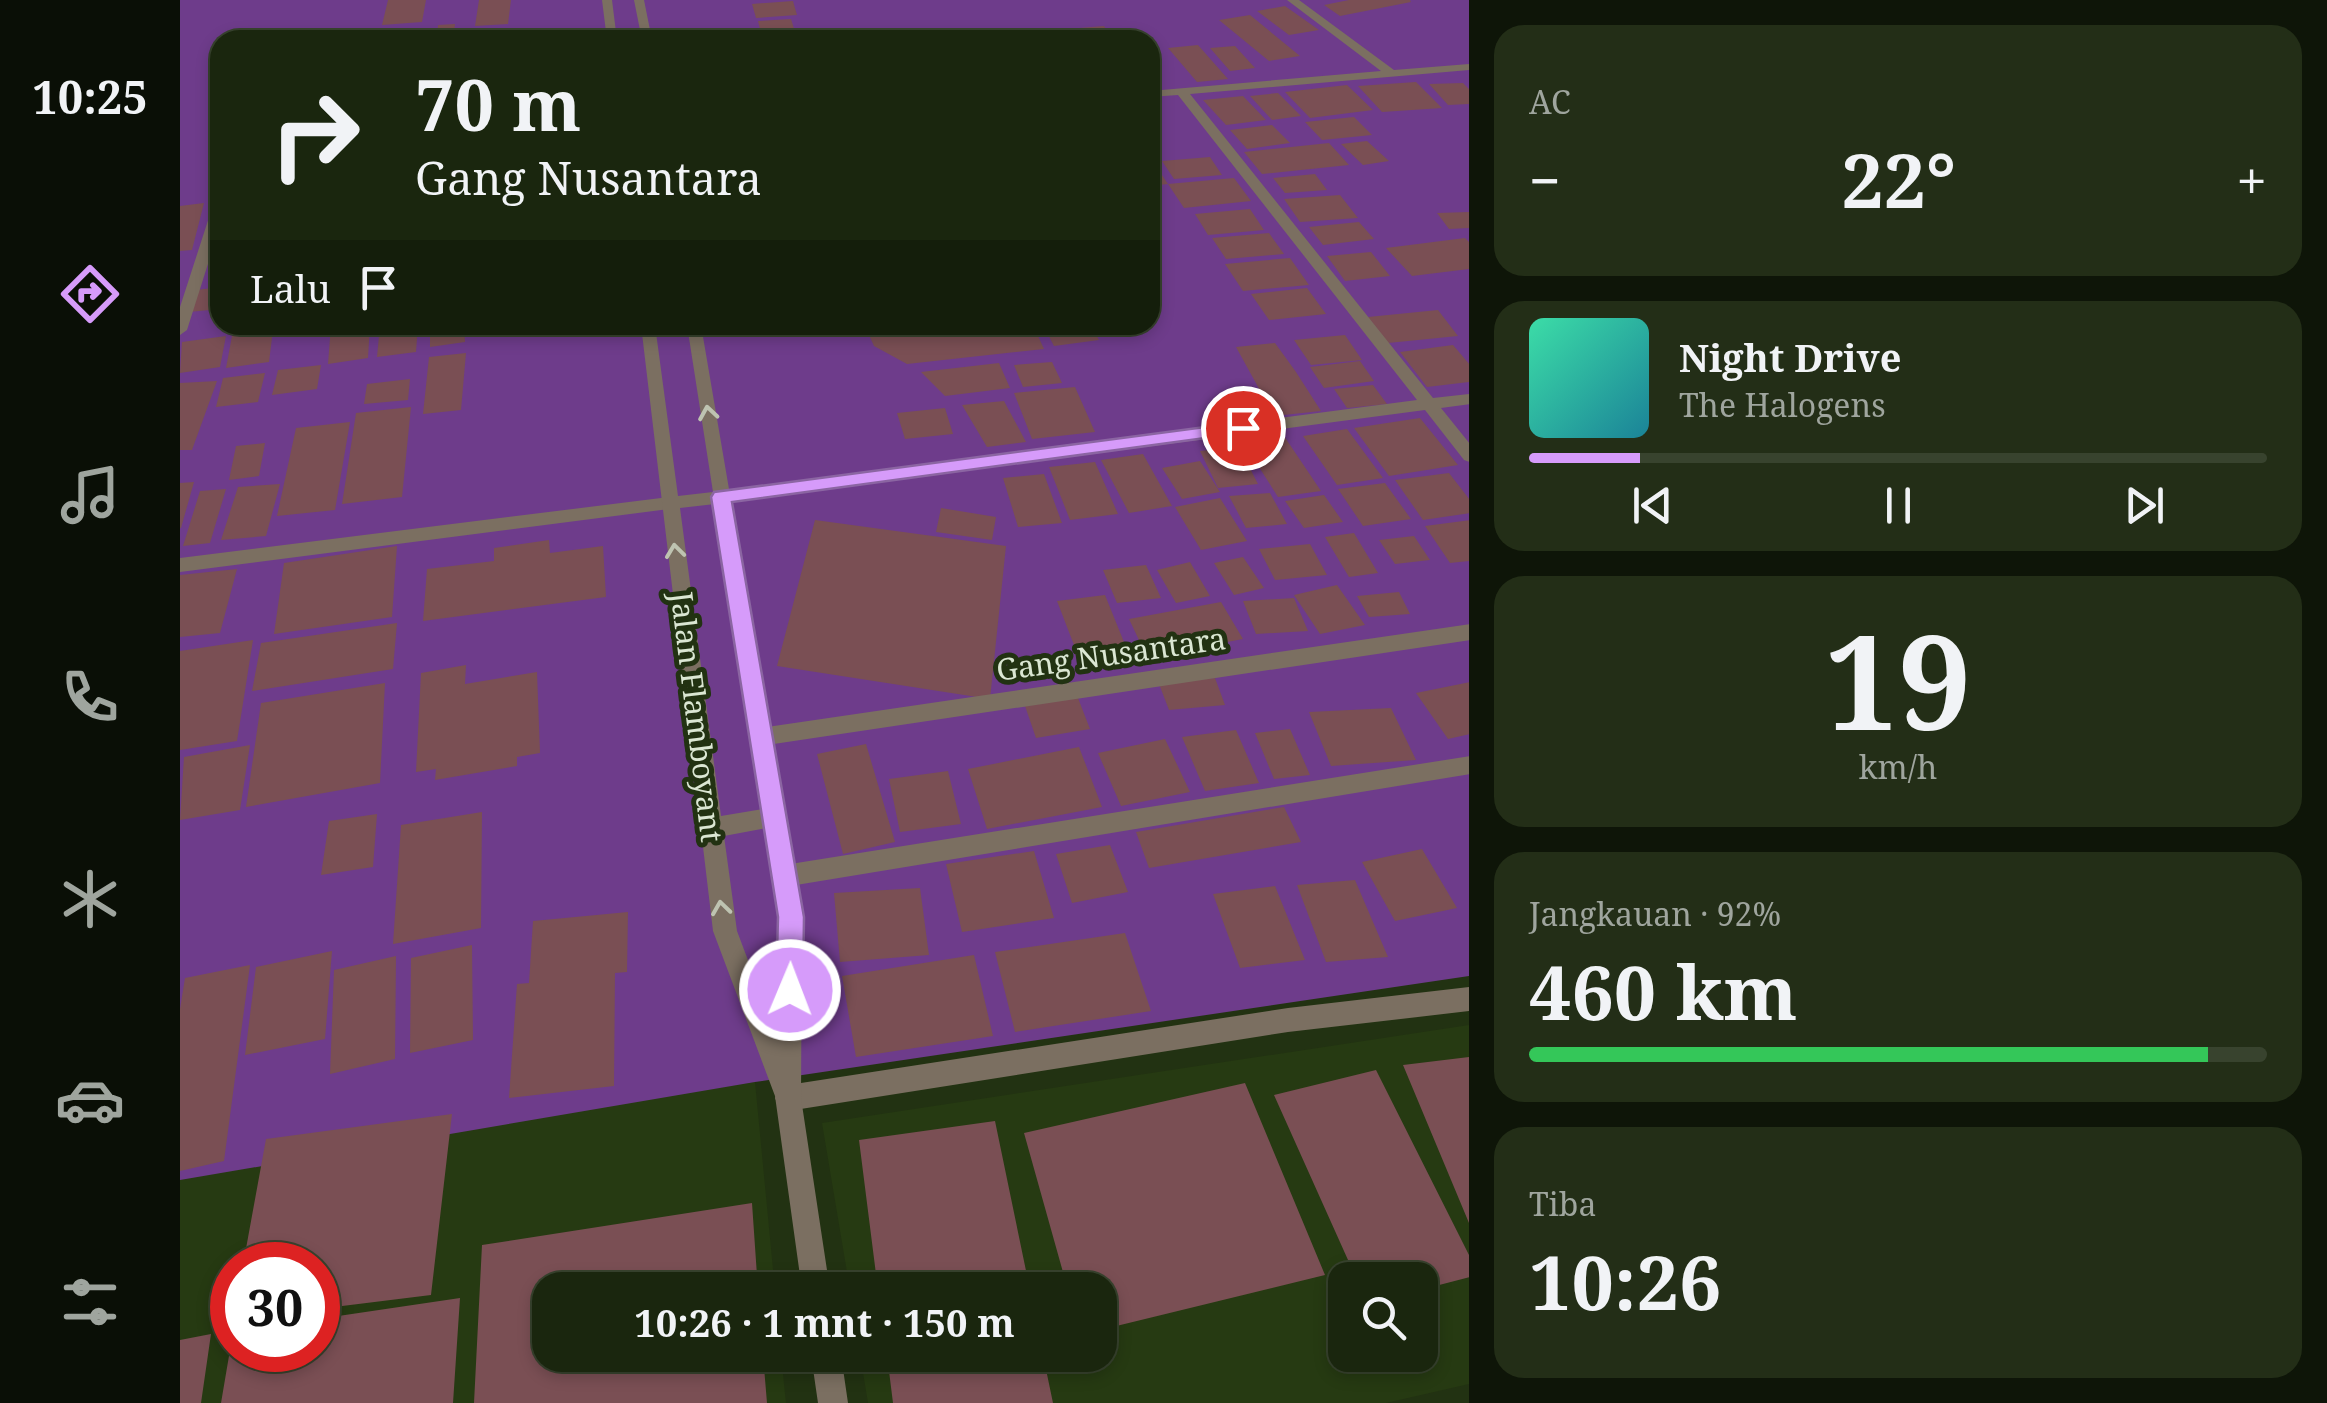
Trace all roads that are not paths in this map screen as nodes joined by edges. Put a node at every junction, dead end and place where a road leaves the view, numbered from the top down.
1 (607, 0) edge
2 (640, 0) edge
3 (1292, 0) edge
4 (643, 18) junction
5 (610, 21) junction
6 (611, 30) edge
7 (645, 30) edge
8 (1469, 67) edge
9 (1393, 75) junction
10 (1181, 91) junction
11 (1160, 93) edge
12 (210, 236) edge
13 (180, 330) edge
14 (649, 335) edge
15 (696, 335) edge
16 (1469, 399) edge
17 (1428, 404) junction
18 (1469, 455) edge
19 (731, 496) junction
20 (669, 503) junction
21 (180, 565) edge
22 (1469, 632) edge
23 (761, 737) junction
24 (1469, 765) edge
25 (774, 817) junction
26 (710, 828) junction
27 (784, 876) junction
28 (1469, 999) edge
29 (788, 1098) junction
30 (813, 1272) edge
31 (828, 1372) edge
32 (833, 1403) edge

1 - 5 street
2 - 4 street
3 - 9 street
4 - 5 street
4 - 7 street
5 - 6 street
8 - 9 street
9 - 10 street
10 - 11 street
10 - 17 street
12 - 13 street
14 - 20 street, Jalan Flamboyant
19 -> 15 street, Jalan Flamboyant
16 - 17 street
17 - 18 street
17 - 19 street
19 - 20 street
19 - 23 street, Jalan Flamboyant
20 - 21 street
26 -> 20 street, Jalan Flamboyant
22 - 23 street, Gang Nusantara
23 - 25 street, Jalan Flamboyant
24 - 27 street
25 - 26 street
25 - 27 street, Jalan Flamboyant
29 -> 26 street, Jalan Flamboyant
27 - 29 street, Jalan Flamboyant
28 - 29 street
29 - 30 street, Jalan Flamboyant
31 - 32 street

